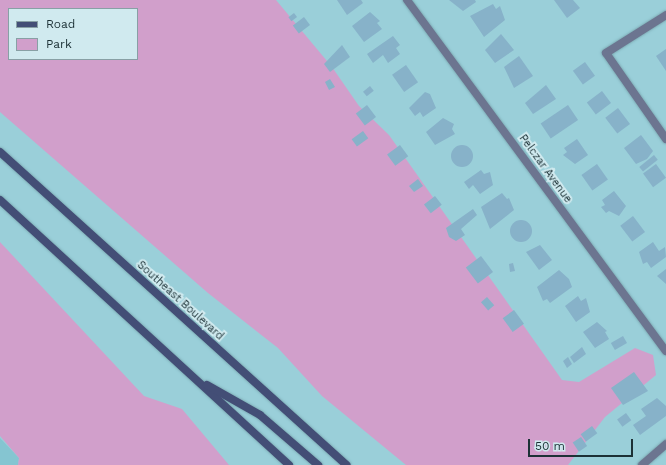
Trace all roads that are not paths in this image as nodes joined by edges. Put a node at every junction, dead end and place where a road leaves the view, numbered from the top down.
1 (407, 0) edge
2 (666, 15) edge
3 (666, 139) edge
4 (0, 152) edge
5 (0, 200) edge
6 (666, 351) edge
7 (199, 382) junction
8 (666, 444) edge
9 (289, 465) edge
10 (318, 465) edge
11 (346, 465) edge
12 (642, 465) edge

1 - 6 street, Pelczar Avenue
2 - 3 street
4 - 11 main road, Southeast Boulevard
5 - 7 main road
7 - 9 main road
7 - 10 main road
8 - 12 street

